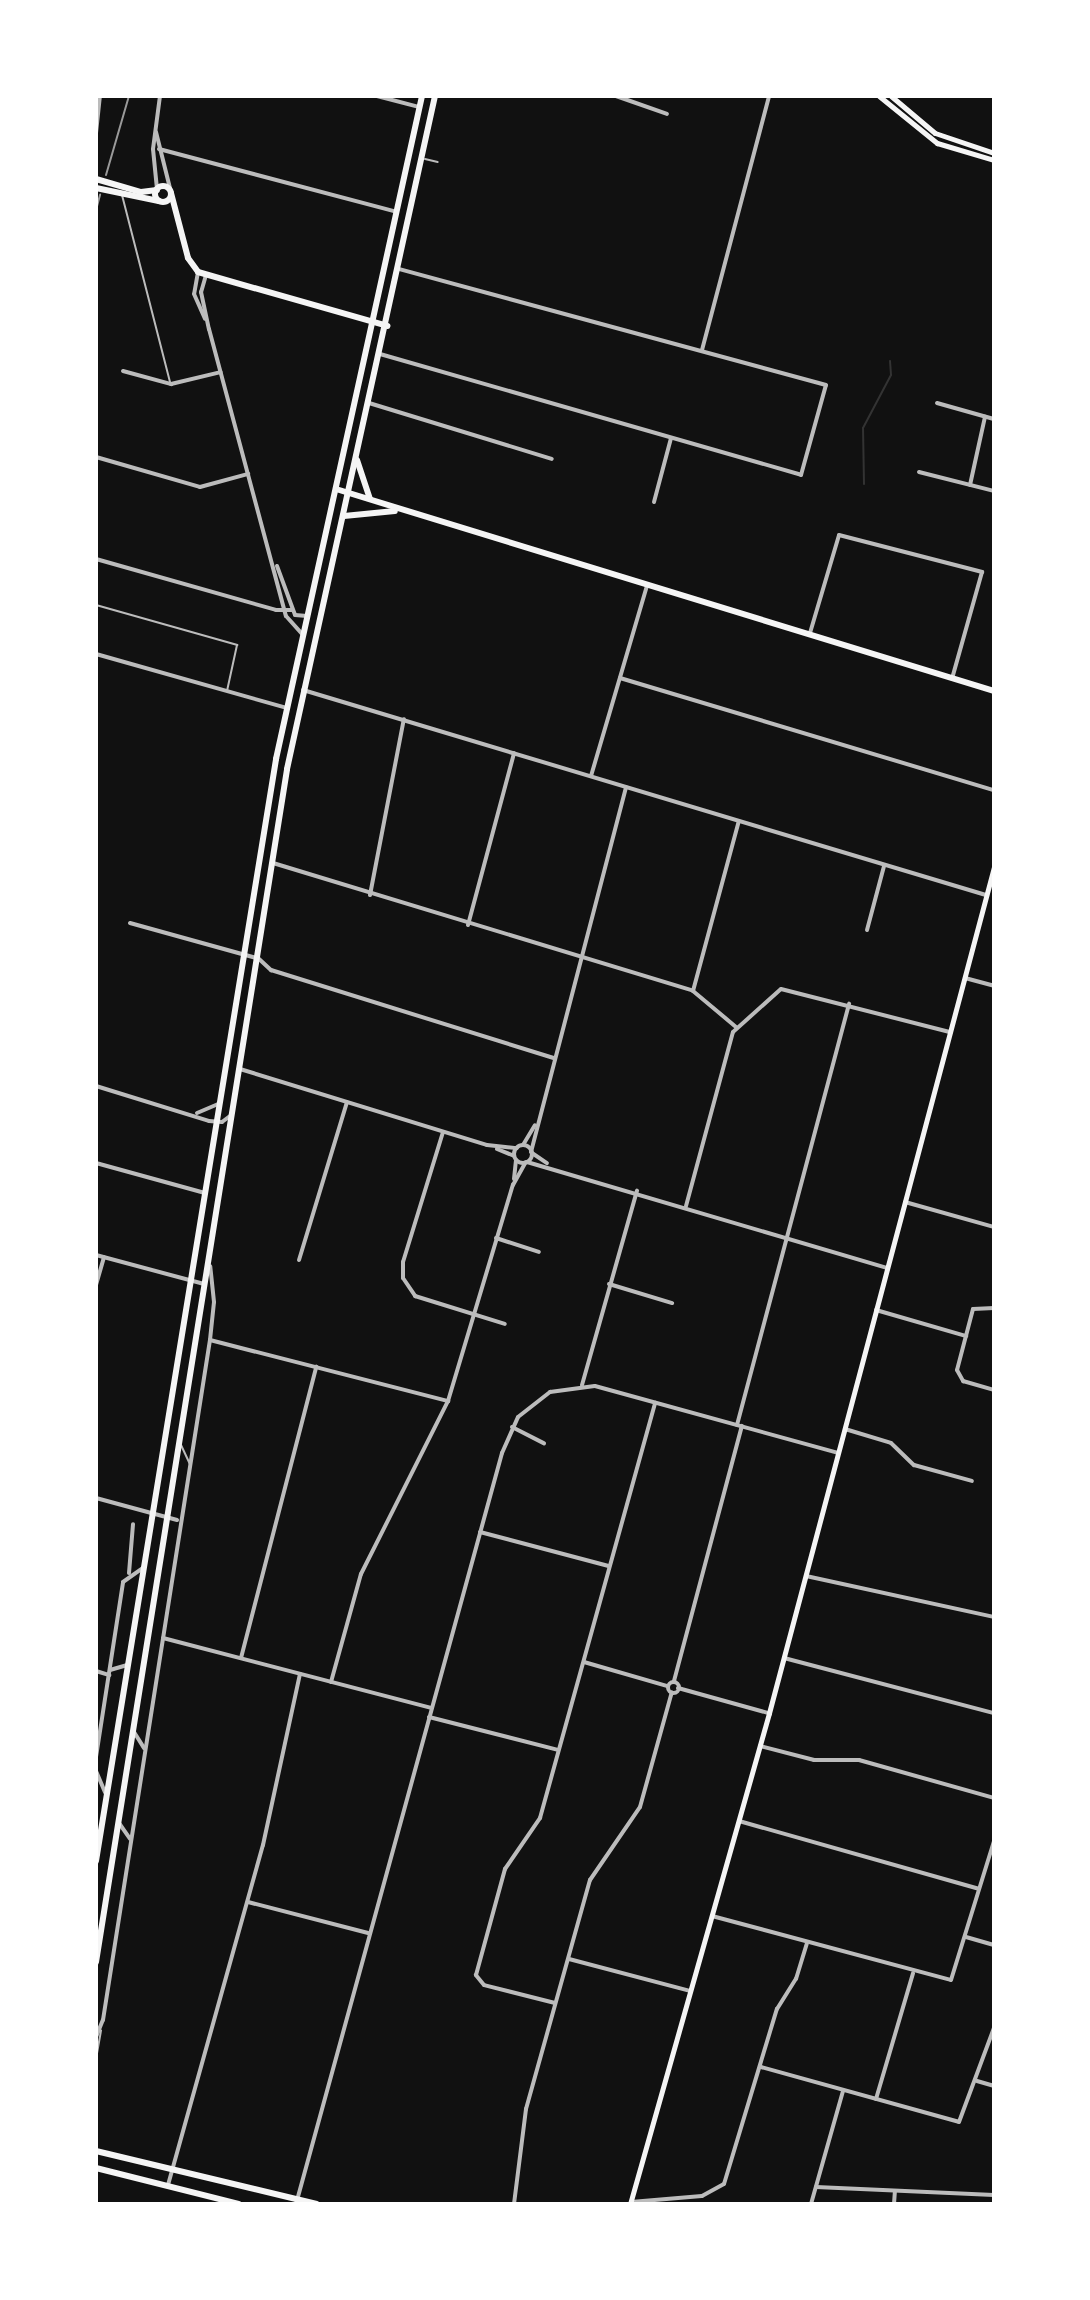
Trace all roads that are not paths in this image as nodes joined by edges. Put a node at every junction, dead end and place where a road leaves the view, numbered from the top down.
1 (100, 96) edge
2 (160, 96) edge
3 (377, 96) edge
4 (422, 96) edge
5 (435, 96) edge
6 (616, 96) edge
7 (769, 96) edge
8 (880, 96) edge
9 (891, 96) edge
10 (421, 107) junction
11 (667, 114) dead end
12 (156, 126) junction
13 (96, 133) edge
14 (159, 149) junction
15 (154, 153) junction
16 (183, 153) junction
17 (160, 155) junction
18 (993, 157) edge
19 (425, 159) junction
20 (438, 162) dead end
21 (96, 179) edge
22 (96, 188) edge
23 (157, 190) junction
24 (171, 192) junction
25 (122, 193) junction
26 (160, 201) junction
27 (399, 213) junction
28 (177, 220) junction
29 (400, 269) junction
30 (202, 274) junction
31 (374, 323) junction
32 (387, 326) junction
33 (702, 350) junction
34 (380, 354) junction
35 (123, 371) dead end
36 (221, 372) junction
37 (171, 384) junction
38 (369, 403) junction
39 (937, 403) dead end
40 (985, 417) junction
41 (994, 419) edge
42 (671, 438) junction
43 (96, 457) edge
44 (356, 457) junction
45 (552, 459) dead end
46 (919, 472) dead end
47 (248, 474) junction
48 (970, 485) junction
49 (336, 489) junction
50 (994, 491) edge
51 (348, 493) junction
52 (371, 500) junction
53 (654, 502) dead end
54 (403, 511) junction
55 (343, 518) junction
56 (96, 559) edge
57 (276, 564) junction
58 (647, 586) junction
59 (96, 605) edge
60 (284, 610) junction
61 (292, 610) junction
62 (307, 616) junction
63 (317, 627) junction
64 (303, 635) junction
65 (809, 636) junction
66 (96, 654) edge
67 (295, 671) junction
68 (306, 675) junction
69 (620, 678) junction
70 (952, 679) junction
71 (303, 690) junction
72 (227, 691) junction
73 (994, 691) edge
74 (287, 708) junction
75 (404, 719) junction
76 (514, 753) junction
77 (591, 776) junction
78 (626, 787) junction
79 (994, 790) edge
80 (739, 821) junction
81 (271, 862) junction
82 (884, 866) junction
83 (994, 870) edge
84 (370, 895) junction
85 (986, 895) junction
86 (130, 923) dead end
87 (468, 925) junction
88 (867, 930) dead end
89 (244, 955) junction
90 (256, 956) junction
91 (581, 958) junction
92 (271, 970) junction
93 (253, 977) junction
94 (965, 978) junction
95 (994, 986) edge
96 (693, 991) junction
97 (849, 1004) junction
98 (736, 1027) junction
99 (950, 1032) junction
100 (554, 1058) junction
101 (238, 1069) junction
102 (96, 1086) edge
103 (220, 1102) junction
104 (347, 1102) junction
105 (195, 1114) junction
106 (230, 1115) junction
107 (539, 1116) junction
108 (217, 1122) junction
109 (443, 1132) junction
110 (487, 1145) junction
111 (520, 1147) junction
112 (531, 1153) junction
113 (516, 1158) junction
114 (527, 1162) junction
115 (96, 1163) edge
116 (549, 1164) junction
117 (513, 1185) junction
118 (637, 1191) junction
119 (205, 1193) junction
120 (905, 1202) junction
121 (686, 1206) junction
122 (994, 1227) edge
123 (787, 1237) junction
124 (496, 1238) junction
125 (539, 1252) dead end
126 (96, 1255) edge
127 (104, 1257) junction
128 (208, 1259) junction
129 (299, 1260) dead end
130 (887, 1268) junction
131 (190, 1282) junction
132 (204, 1284) junction
133 (609, 1284) junction
134 (96, 1285) edge
135 (672, 1303) dead end
136 (994, 1308) edge
137 (876, 1310) junction
138 (472, 1315) junction
139 (199, 1316) junction
140 (184, 1323) junction
141 (505, 1324) dead end
142 (966, 1336) junction
143 (210, 1340) junction
144 (316, 1367) junction
145 (582, 1385) junction
146 (994, 1390) edge
147 (448, 1401) junction
148 (655, 1403) junction
149 (740, 1426) junction
150 (512, 1427) junction
151 (845, 1429) junction
152 (178, 1441) junction
153 (544, 1443) dead end
154 (838, 1453) junction
155 (190, 1464) junction
156 (972, 1481) dead end
157 (96, 1498) edge
158 (151, 1513) junction
159 (166, 1515) junction
160 (133, 1524) dead end
161 (179, 1526) junction
162 (480, 1532) junction
163 (609, 1566) junction
164 (143, 1568) junction
165 (129, 1573) junction
166 (806, 1576) junction
167 (994, 1617) edge
168 (163, 1638) junction
169 (241, 1658) junction
170 (784, 1658) junction
171 (584, 1662) junction
172 (127, 1665) junction
173 (96, 1671) edge
174 (109, 1673) junction
175 (300, 1674) junction
176 (674, 1681) junction
177 (331, 1682) junction
178 (667, 1686) junction
179 (678, 1688) junction
180 (672, 1692) junction
181 (431, 1708) junction
182 (769, 1713) junction
183 (994, 1713) edge
184 (429, 1717) junction
185 (132, 1730) junction
186 (760, 1746) junction
187 (145, 1748) junction
188 (558, 1750) junction
189 (96, 1757) edge
190 (96, 1771) edge
191 (106, 1794) junction
192 (994, 1798) edge
193 (117, 1821) junction
194 (739, 1821) junction
195 (130, 1840) junction
196 (994, 1841) edge
197 (98, 1842) edge
198 (993, 1849) edge
199 (96, 1861) edge
200 (979, 1889) junction
201 (248, 1902) junction
202 (712, 1916) junction
203 (368, 1933) junction
204 (966, 1937) junction
205 (807, 1943) junction
206 (994, 1945) edge
207 (569, 1959) junction
208 (96, 1962) edge
209 (913, 1973) junction
210 (690, 1991) junction
211 (555, 2003) junction
212 (994, 2028) edge
213 (101, 2029) junction
214 (96, 2037) edge
215 (96, 2059) edge
216 (761, 2067) junction
217 (977, 2081) junction
218 (994, 2086) edge
219 (843, 2091) junction
220 (876, 2099) junction
221 (96, 2151) edge
222 (97, 2169) edge
223 (172, 2169) junction
224 (168, 2185) junction
225 (816, 2187) junction
226 (895, 2191) junction
227 (994, 2195) edge
228 (296, 2201) edge
229 (630, 2203) edge
230 (239, 2204) edge
231 (317, 2204) edge
232 (514, 2204) edge
233 (811, 2204) edge
234 (894, 2204) edge

1 - 13 street
2 - 12 street
3 - 10 street
4 - 10 main road
5 - 19 main road
6 - 11 street
7 - 33 street
8 - 18 main road
9 - 18 main road
10 - 27 main road
12 - 14 street
12 - 15 street
14 - 15 street
14 - 16 street
14 - 17 street
15 - 17 street
15 - 23 street
16 - 17 street
16 - 27 street
17 - 24 street
19 - 20 lane
19 - 29 main road
21 - 23 main road
22 - 25 main road
23 - 24 main road
23 - 26 main road
24 - 26 main road
24 - 28 main road
25 - 26 main road
25 - 37 lane
26 - 28 main road
27 - 31 main road
28 - 30 main road
29 - 32 main road
29 - 33 street
30 - 31 main road
30 - 36 street
31 - 32 main road
31 - 49 main road
32 - 34 main road
33 - 42 street
34 - 38 main road
34 - 42 street
35 - 37 street
36 - 37 street
36 - 47 street
38 - 44 main road
38 - 45 street
39 - 40 street
40 - 41 street
40 - 48 street
42 - 53 street
43 - 47 street
44 - 51 main road
44 - 52 main road
46 - 48 street
47 - 57 street
48 - 50 street
49 - 51 main road
49 - 62 main road
51 - 52 main road
51 - 55 main road
52 - 54 main road
54 - 55 main road
54 - 58 main road
55 - 63 main road
56 - 60 street
57 - 60 street
57 - 61 street
58 - 65 main road
58 - 69 street
59 - 72 lane
60 - 61 street
60 - 64 street
61 - 62 street
62 - 64 main road
63 - 64 main road
63 - 68 main road
64 - 67 main road
65 - 70 main road
65 - 70 street
66 - 72 street
67 - 68 main road
67 - 74 main road
68 - 71 main road
69 - 77 street
69 - 79 street
70 - 73 main road
71 - 75 street
71 - 81 main road
72 - 74 street
74 - 89 main road
75 - 76 street
75 - 84 street
76 - 77 street
76 - 87 street
77 - 78 street
78 - 80 street
78 - 91 street
80 - 82 street
80 - 96 street
81 - 84 street
81 - 90 main road
82 - 85 street
82 - 88 street
83 - 85 main road
84 - 87 street
85 - 94 main road
86 - 89 street
87 - 91 street
89 - 90 street
89 - 103 main road
90 - 92 street
90 - 93 main road
91 - 96 street
91 - 100 street
92 - 93 street
92 - 100 street
93 - 101 main road
94 - 95 street
94 - 99 main road
96 - 98 street
97 - 98 street
97 - 99 street
97 - 123 street
98 - 121 street
99 - 120 main road
100 - 107 street
101 - 104 street
101 - 106 main road
102 - 105 street
103 - 105 street
103 - 108 main road
104 - 109 street
104 - 129 street
105 - 108 street
106 - 108 street
106 - 128 main road
107 - 111 street
107 - 112 street
108 - 119 main road
109 - 110 street
109 - 138 street
110 - 111 street
110 - 113 street
111 - 112 street
111 - 113 street
112 - 114 street
112 - 116 street
113 - 114 street
113 - 117 street
114 - 116 street
114 - 117 street
115 - 119 street
116 - 118 street
117 - 124 street
118 - 121 street
118 - 133 street
119 - 131 main road
120 - 122 street
120 - 130 main road
121 - 123 street
123 - 130 street
123 - 149 street
124 - 125 street
124 - 138 street
126 - 127 street
127 - 131 street
127 - 134 street
128 - 132 main road
128 - 143 street
130 - 137 main road
131 - 132 street
131 - 140 main road
132 - 139 main road
133 - 135 street
133 - 145 street
136 - 142 street
137 - 142 street
137 - 151 main road
138 - 141 street
138 - 147 street
139 - 140 main road
139 - 152 main road
140 - 158 main road
142 - 146 street
143 - 144 street
143 - 155 street
144 - 147 street
144 - 169 street
145 - 148 street
145 - 150 street
147 - 177 street
148 - 149 street
148 - 163 street
149 - 154 street
149 - 176 street
150 - 153 street
150 - 162 street
151 - 154 main road
151 - 156 street
152 - 155 lane
152 - 159 main road
154 - 166 main road
155 - 161 street
157 - 158 street
158 - 159 street
158 - 164 main road
159 - 161 street
159 - 185 main road
160 - 165 street
161 - 168 street
162 - 163 street
162 - 181 street
163 - 171 street
164 - 165 street
164 - 172 main road
165 - 174 street
166 - 167 street
166 - 170 main road
168 - 169 street
168 - 187 street
169 - 175 street
170 - 182 main road
170 - 183 street
171 - 178 street
171 - 188 street
172 - 174 street
172 - 191 main road
173 - 174 street
174 - 189 street
175 - 177 street
175 - 201 street
176 - 178 street
176 - 179 street
177 - 181 street
178 - 180 street
179 - 180 street
179 - 182 street
180 - 207 street
181 - 184 street
182 - 186 main road
184 - 188 street
184 - 203 street
185 - 187 street
185 - 193 main road
186 - 192 street
186 - 194 main road
187 - 195 street
188 - 211 street
190 - 191 street
191 - 197 main road
193 - 195 street
193 - 208 main road
194 - 200 street
194 - 202 main road
195 - 213 street
196 - 198 street
197 - 199 main road
198 - 200 street
200 - 204 street
201 - 203 street
201 - 223 street
202 - 205 street
202 - 210 main road
203 - 228 street
204 - 206 street
204 - 209 street
205 - 209 street
205 - 216 street
207 - 210 street
207 - 211 street
209 - 220 street
210 - 229 main road
211 - 232 street
212 - 217 street
213 - 214 street
213 - 215 lane
216 - 219 street
216 - 229 street
217 - 218 street
217 - 220 street
219 - 220 street
219 - 225 street
221 - 223 main road
222 - 224 main road
223 - 224 street
223 - 228 main road
224 - 230 main road
225 - 226 street
225 - 233 street
226 - 227 street
226 - 234 street
228 - 231 main road

